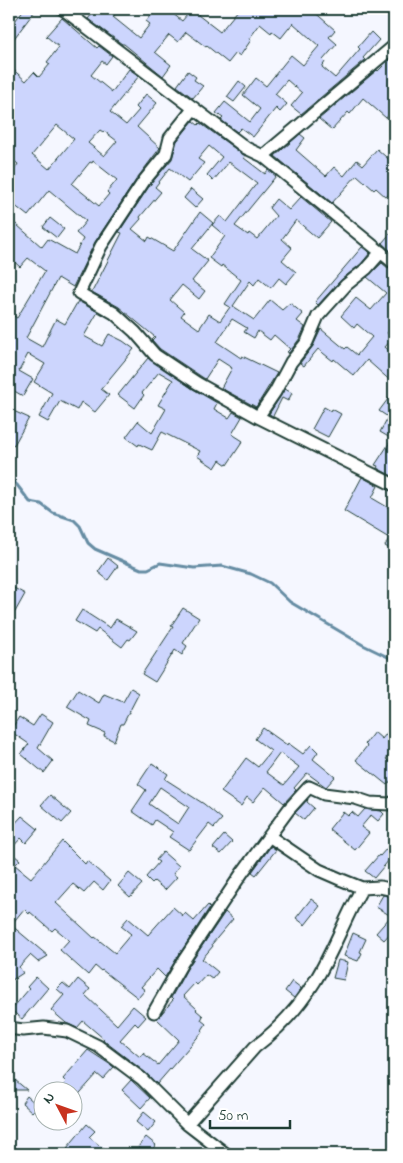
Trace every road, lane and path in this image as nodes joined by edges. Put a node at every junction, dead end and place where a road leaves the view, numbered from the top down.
1 (63, 9) edge
2 (394, 46) edge
3 (194, 108) junction
4 (263, 156) junction
5 (381, 252) junction
6 (394, 264) edge
7 (258, 417) junction
8 (394, 486) edge
9 (394, 802) edge
10 (269, 836) junction
11 (362, 888) junction
12 (394, 890) edge
13 (154, 1012) dead end
14 (9, 1028) edge
15 (187, 1124) junction
16 (226, 1154) edge

1 - 3 street
2 - 4 street
3 - 4 street
3 - 7 street
4 - 5 street
5 - 6 street
5 - 7 street
7 - 8 street
9 - 10 street
10 - 11 street
10 - 13 street
11 - 12 street
11 - 15 street
14 - 15 street
15 - 16 street

